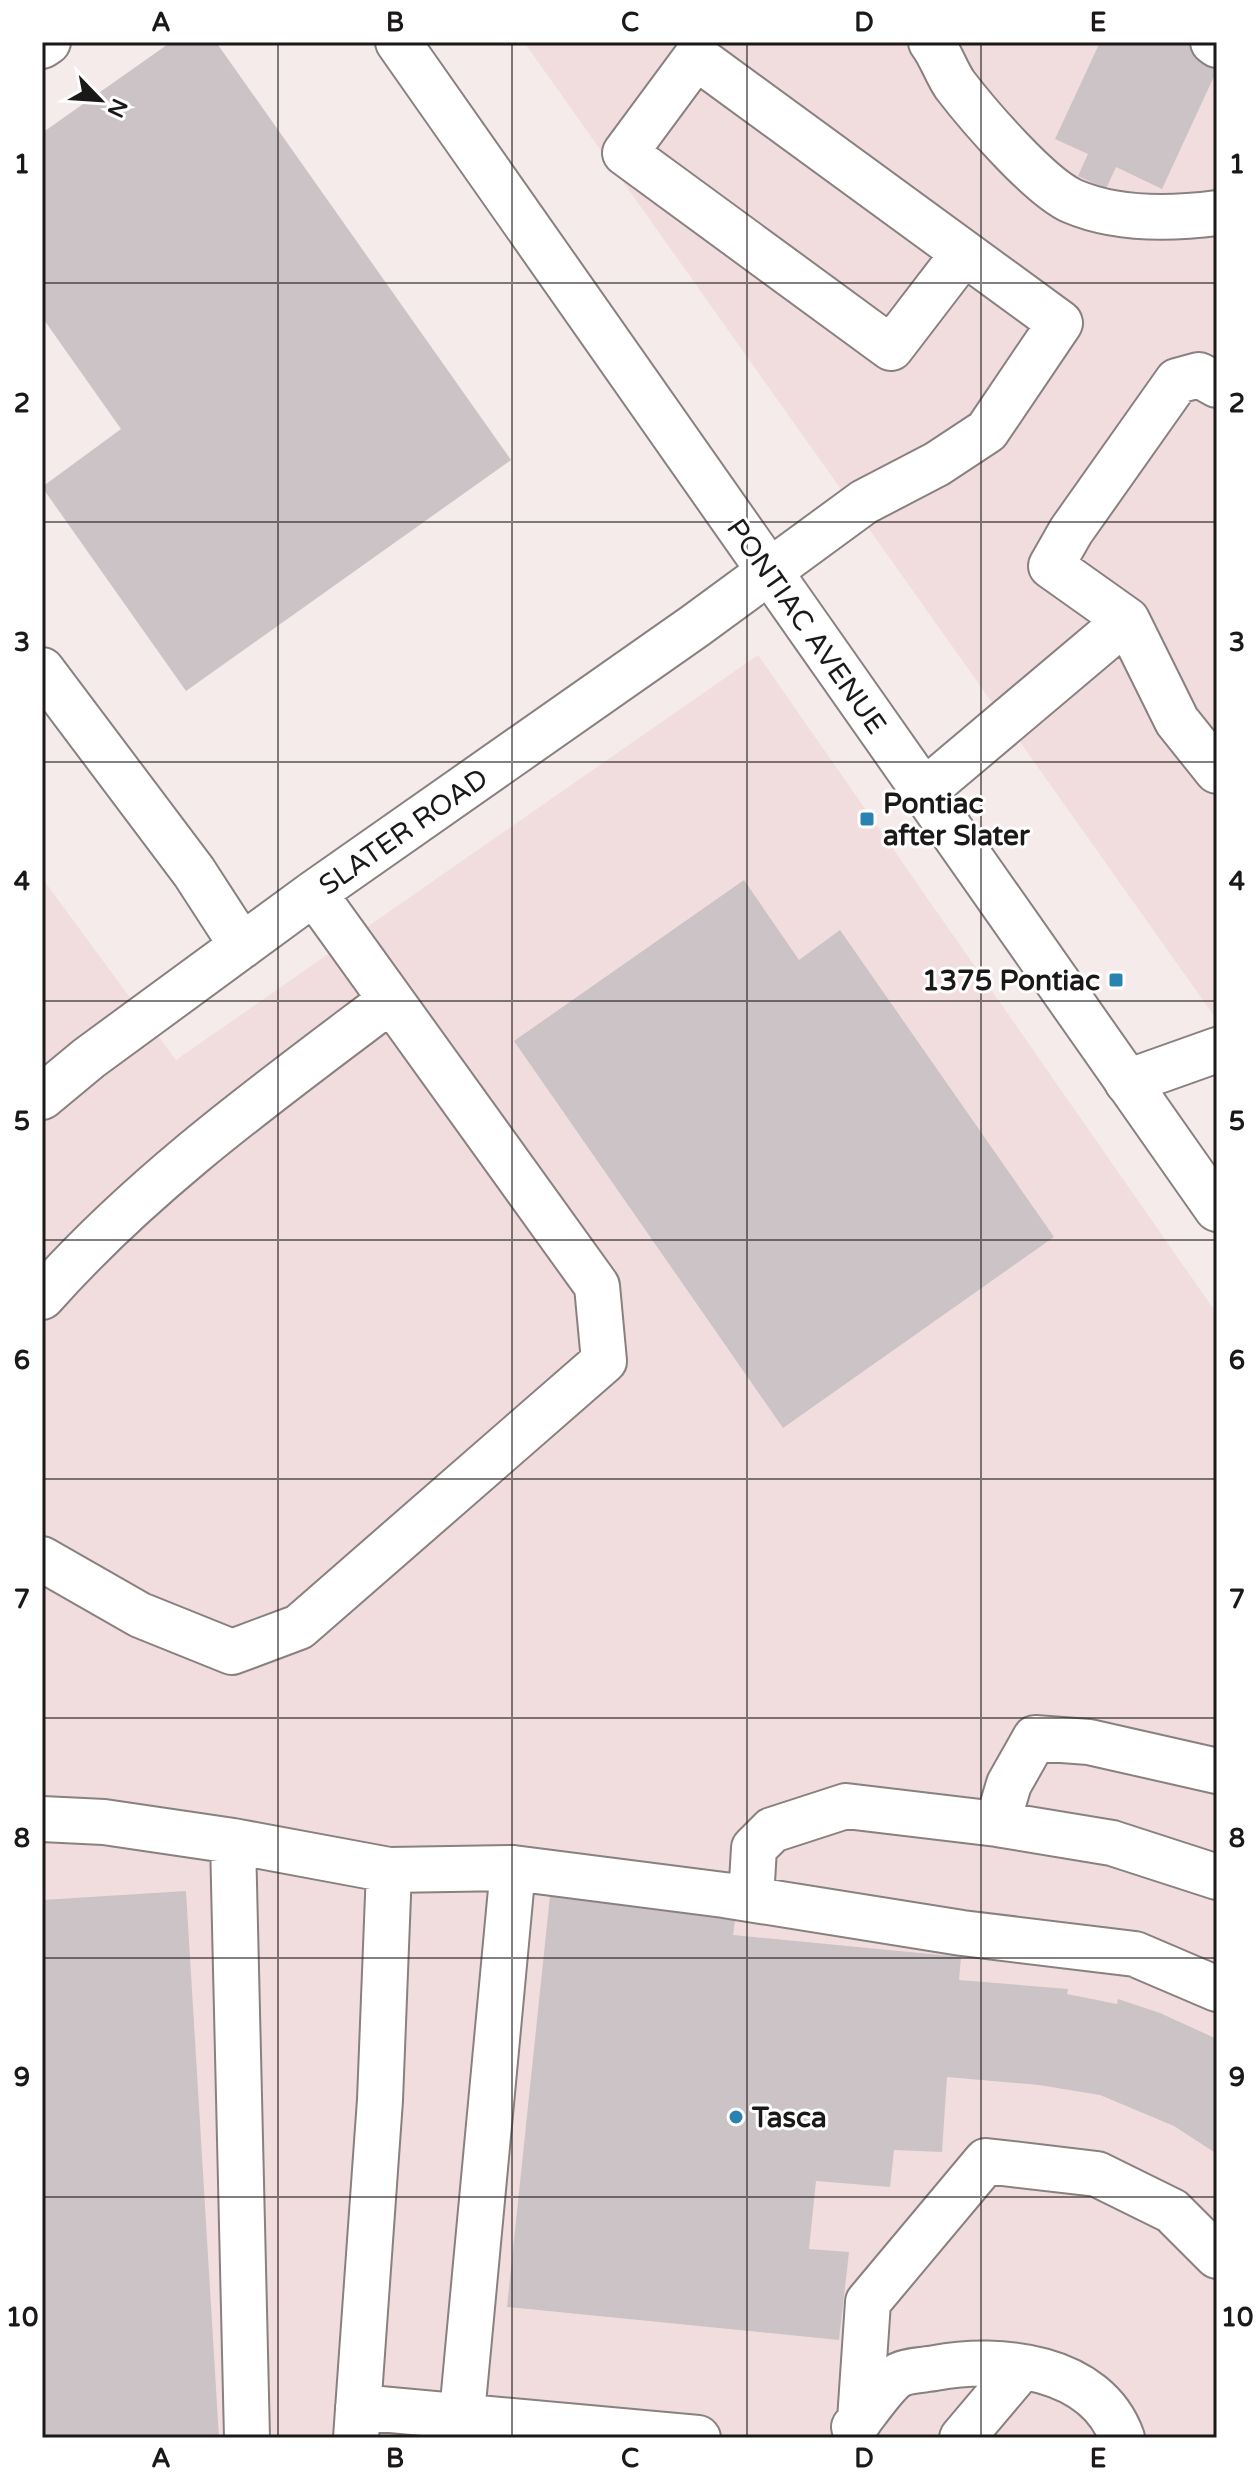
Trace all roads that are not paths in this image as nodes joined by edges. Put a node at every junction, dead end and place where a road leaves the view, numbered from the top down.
1 (48, 42) edge
2 (398, 42) edge
3 (931, 42) edge
4 (42, 46) edge
5 (1217, 213) edge
6 (963, 254) junction
7 (1217, 385) edge
8 (770, 572) junction
9 (1127, 620) junction
10 (42, 670) edge
11 (1217, 771) edge
12 (922, 793) junction
13 (314, 893) junction
14 (242, 946) junction
15 (391, 1000) junction
16 (1217, 1050) edge
17 (1127, 1082) junction
18 (42, 1097) edge
19 (1217, 1209) edge
20 (42, 1297) edge
21 (42, 1559) edge
22 (1217, 1771) edge
23 (42, 1819) edge
24 (997, 1824) junction
25 (233, 1841) junction
26 (513, 1868) junction
27 (389, 1870) junction
28 (1217, 1877) edge
29 (751, 1899) junction
30 (1217, 1989) edge
31 (1217, 2256) edge
32 (1022, 2367) junction
33 (462, 2414) junction
34 (357, 2422) edge
35 (852, 2429) edge
36 (1118, 2436) edge
37 (247, 2438) edge
38 (698, 2438) edge
39 (962, 2438) edge

1 - 4 main road
2 - 8 main road, PONTIAC AVENUE
3 - 5 main road
6 - 6 main road
6 - 8 main road, SLATER ROAD
7 - 9 main road
8 - 12 main road, PONTIAC AVENUE
8 - 13 main road, SLATER ROAD
9 - 11 main road
9 - 12 main road
10 - 14 main road
12 - 17 main road, PONTIAC AVENUE
13 - 14 main road, SLATER ROAD
13 - 15 main road
14 - 18 main road, SLATER ROAD
15 - 20 main road
15 - 21 main road
16 - 17 main road
17 - 19 main road, PONTIAC AVENUE
22 - 24 main road
23 - 25 main road
24 - 28 main road
24 - 29 main road
25 - 27 main road
25 - 37 main road
26 - 27 main road
26 - 29 main road
26 - 33 main road
27 - 34 main road
29 - 30 main road
31 - 35 main road
32 - 35 main road
32 - 36 main road
32 - 39 main road
33 - 34 main road
33 - 38 main road

